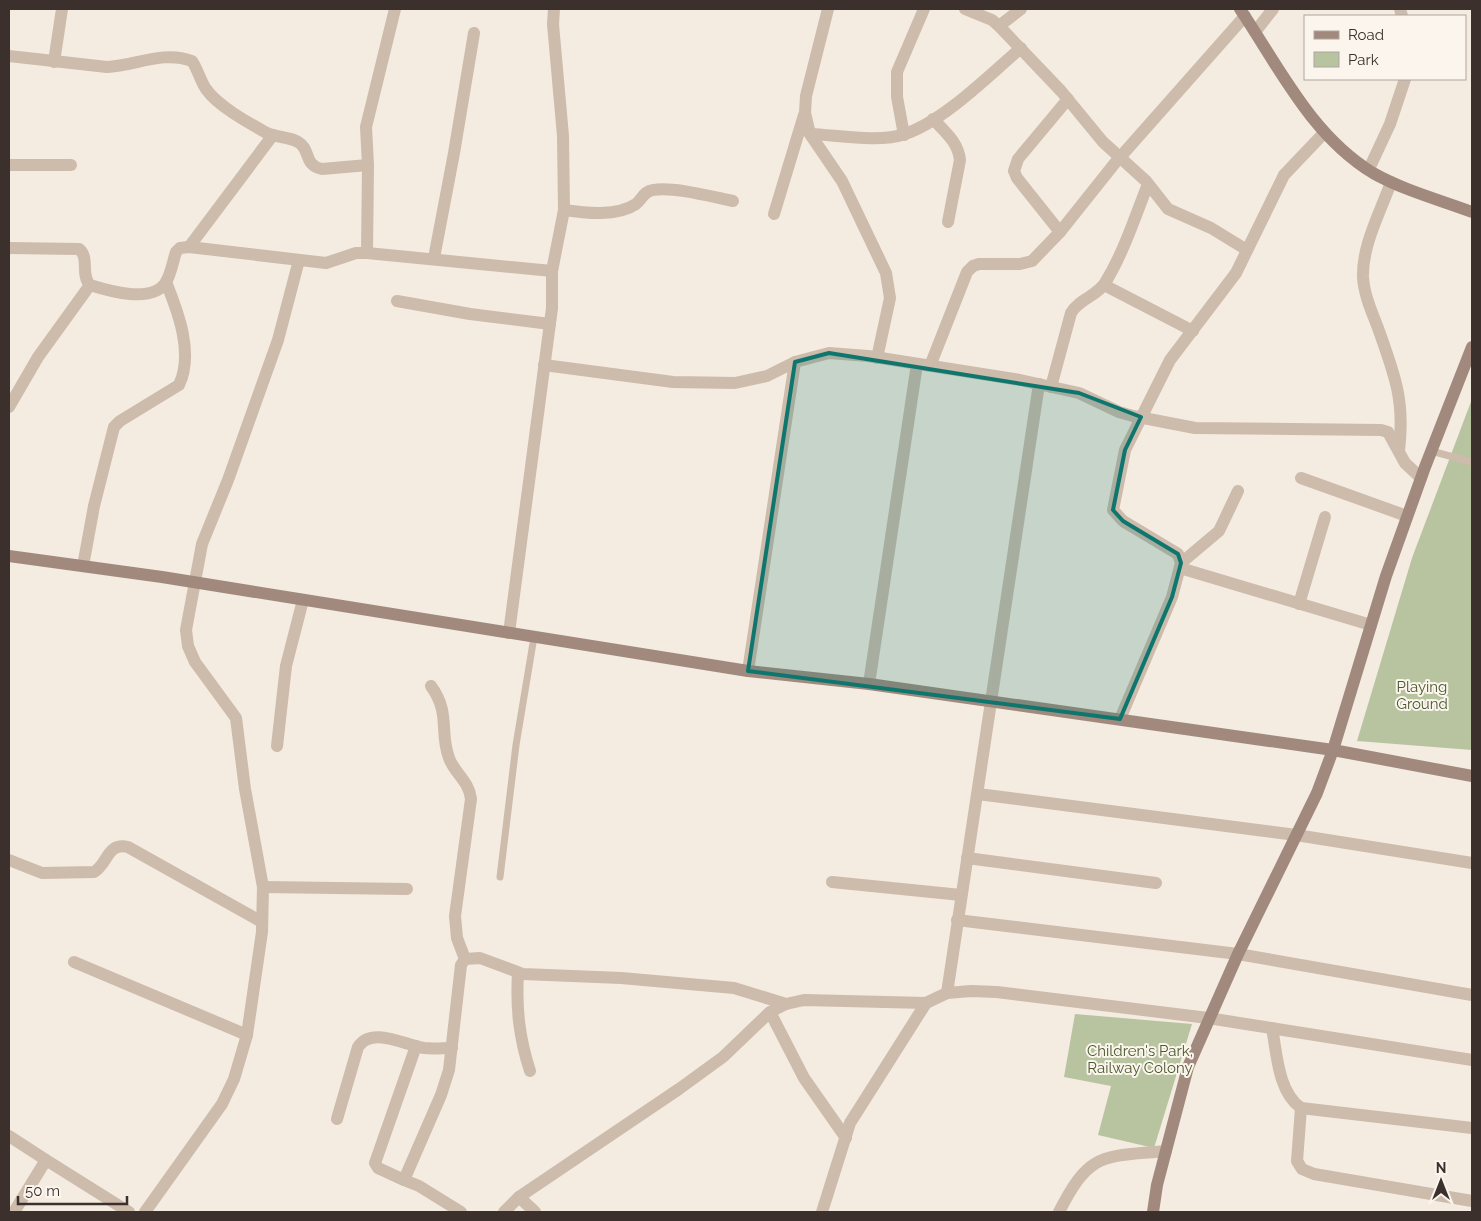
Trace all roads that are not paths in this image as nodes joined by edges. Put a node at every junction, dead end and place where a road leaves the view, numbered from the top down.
1 (62, 9) edge
2 (395, 9) edge
3 (554, 9) edge
4 (828, 9) edge
5 (924, 9) edge
6 (965, 9) edge
7 (1021, 9) edge
8 (1273, 9) edge
9 (1242, 12) edge
10 (999, 26) junction
11 (1255, 32) junction
12 (474, 33) dead end
13 (1021, 48) junction
14 (9, 56) edge
15 (54, 62) junction
16 (1405, 80) edge
17 (1068, 100) junction
18 (805, 113) junction
19 (933, 119) junction
20 (810, 134) junction
21 (1324, 134) junction
22 (273, 135) junction
23 (904, 135) junction
24 (1120, 157) junction
25 (9, 165) edge
26 (71, 165) dead end
27 (368, 165) junction
28 (1369, 169) junction
29 (1391, 182) junction
30 (1148, 184) junction
31 (733, 201) dead end
32 (564, 210) junction
33 (1472, 212) edge
34 (774, 214) dead end
35 (948, 222) dead end
36 (1060, 232) junction
37 (189, 247) junction
38 (9, 248) edge
39 (1247, 250) junction
40 (367, 253) junction
41 (434, 258) junction
42 (299, 260) junction
43 (552, 271) junction
44 (166, 282) junction
45 (90, 285) junction
46 (1104, 285) junction
47 (397, 301) dead end
48 (550, 324) junction
49 (1193, 331) junction
50 (1472, 347) edge
51 (877, 358) junction
52 (796, 362) junction
53 (917, 364) junction
54 (544, 365) junction
55 (930, 366) junction
56 (1045, 386) junction
57 (9, 407) edge
58 (1141, 417) junction
59 (1431, 450) junction
60 (1398, 453) junction
61 (1472, 462) edge
62 (1302, 478) dead end
63 (1421, 478) junction
64 (1238, 490) dead end
65 (1408, 516) junction
66 (1325, 517) dead end
67 (9, 556) edge
68 (83, 566) junction
69 (1181, 566) junction
70 (195, 583) junction
71 (303, 600) junction
72 (1299, 604) junction
73 (1371, 625) junction
74 (509, 633) junction
75 (534, 637) junction
76 (748, 671) junction
77 (869, 684) junction
78 (431, 686) dead end
79 (992, 702) junction
80 (1120, 719) junction
81 (277, 746) dead end
82 (1333, 750) junction
83 (1472, 776) edge
84 (978, 794) junction
85 (1296, 835) junction
86 (967, 858) junction
87 (9, 860) edge
88 (1472, 864) edge
89 (500, 876) dead end
90 (832, 882) dead end
91 (1156, 883) dead end
92 (263, 887) junction
93 (407, 889) dead end
94 (961, 895) junction
95 (957, 920) junction
96 (262, 922) junction
97 (1238, 954) junction
98 (465, 960) junction
99 (74, 962) dead end
100 (518, 972) junction
101 (947, 994) junction
102 (1472, 995) edge
103 (926, 1003) junction
104 (786, 1004) junction
105 (770, 1012) junction
106 (1208, 1018) junction
107 (1272, 1028) junction
108 (247, 1035) junction
109 (416, 1046) junction
110 (452, 1048) junction
111 (1472, 1060) edge
112 (530, 1071) dead end
113 (1302, 1108) junction
114 (337, 1119) dead end
115 (1472, 1128) edge
116 (9, 1136) edge
117 (846, 1138) junction
118 (1166, 1151) junction
119 (46, 1160) junction
120 (404, 1180) junction
121 (519, 1197) junction
122 (1472, 1200) edge
123 (14, 1212) edge
124 (130, 1212) edge
125 (145, 1212) edge
126 (461, 1212) edge
127 (504, 1212) edge
128 (535, 1212) edge
129 (822, 1212) edge
130 (1059, 1212) edge
131 (1153, 1212) edge

1 - 15 street
2 - 27 street
3 - 32 street
4 - 18 street
5 - 23 street
6 - 10 street
7 - 10 street
8 - 11 street
9 - 11 street
9 - 24 street
10 - 13 street
11 - 21 street
12 - 41 street
13 - 17 street
13 - 19 street
14 - 15 street
15 - 22 street
16 - 28 street
17 - 24 street
17 - 36 street
18 - 20 street
18 - 34 street
19 - 23 street
19 - 35 street
20 - 23 street
20 - 51 street
21 - 28 street
21 - 39 street
22 - 27 street
22 - 37 street
24 - 30 street
24 - 36 street
25 - 26 street
27 - 40 street
28 - 29 street
29 - 33 street
29 - 60 street
30 - 39 street
30 - 46 street
31 - 32 street
32 - 43 street
36 - 55 street
37 - 42 street
37 - 44 street
38 - 45 street
39 - 49 street
40 - 41 street
40 - 42 street
41 - 43 street
42 - 70 street
43 - 48 street
44 - 45 street
44 - 68 street
45 - 57 street
46 - 49 street
46 - 56 street
47 - 48 street
48 - 54 street
49 - 58 street
50 - 59 street
51 - 52 street
51 - 53 street
52 - 54 street
52 - 76 street
53 - 55 street
53 - 77 street
54 - 74 street
55 - 56 street
56 - 58 street
56 - 79 street
58 - 60 street
58 - 69 street
59 - 61 lane
59 - 63 street
60 - 63 street
62 - 65 street
63 - 65 street
64 - 69 street
65 - 73 street
66 - 72 street
67 - 68 street
68 - 70 street
69 - 72 street
69 - 80 street
70 - 71 street
70 - 92 street
71 - 74 street
71 - 81 street
72 - 73 street
73 - 82 street
74 - 75 street
75 - 76 street
75 - 89 lane
76 - 77 street
77 - 79 street
78 - 98 street
79 - 80 street
79 - 84 street
80 - 82 street
82 - 83 street
82 - 85 street
84 - 85 street
84 - 86 street
85 - 88 street
85 - 97 street
86 - 91 street
86 - 94 street
87 - 96 street
90 - 94 street
92 - 93 street
92 - 96 street
94 - 95 street
95 - 97 street
95 - 101 street
96 - 108 street
97 - 102 street
97 - 106 street
98 - 100 street
98 - 110 street
99 - 108 street
100 - 104 street
100 - 112 street
101 - 103 street
101 - 106 street
103 - 104 street
103 - 117 street
104 - 105 street
105 - 117 street
105 - 121 street
106 - 107 street
106 - 118 street
107 - 111 street
107 - 113 street
108 - 125 street
109 - 110 street
109 - 114 street
109 - 120 street
110 - 120 street
113 - 115 street
113 - 122 street
116 - 119 street
117 - 129 street
118 - 130 street
118 - 131 street
119 - 123 street
119 - 124 street
120 - 126 street
121 - 127 street
121 - 128 street

